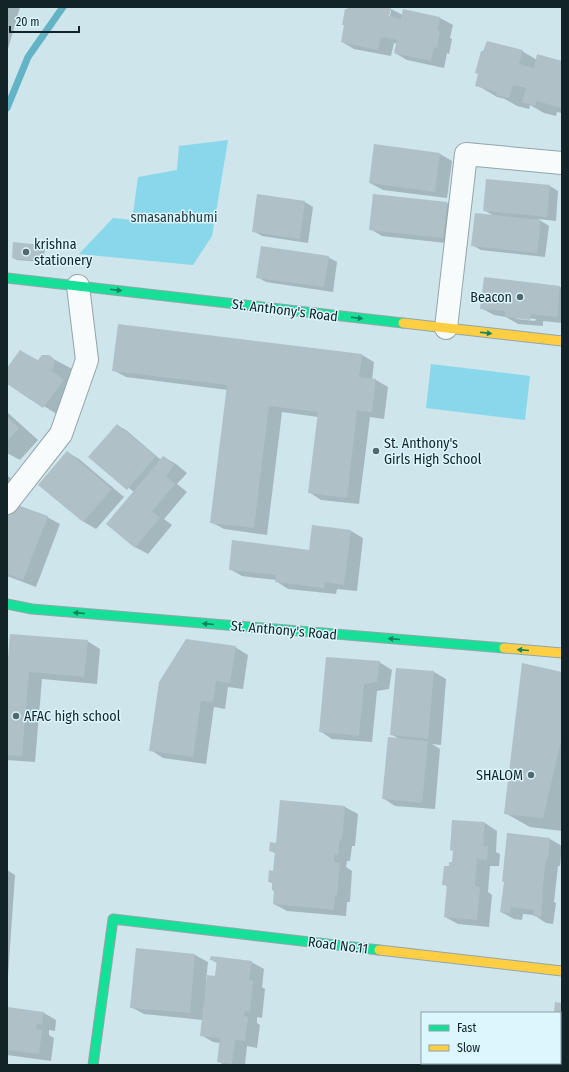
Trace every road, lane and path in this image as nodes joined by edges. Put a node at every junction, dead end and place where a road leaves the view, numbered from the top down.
1 (562, 163) edge
2 (7, 278) edge
3 (78, 286) junction
4 (446, 328) junction
5 (562, 342) edge
6 (7, 503) edge
7 (7, 604) edge
8 (562, 653) edge
9 (562, 971) edge
10 (93, 1065) edge

1 - 4 street
2 - 3 street, St. Anthony's Road
3 -> 4 street, St. Anthony's Road
3 - 6 street
4 -> 5 street, St. Anthony's Road
8 -> 7 street, St. Anthony's Road
9 - 10 street, Road No.11

